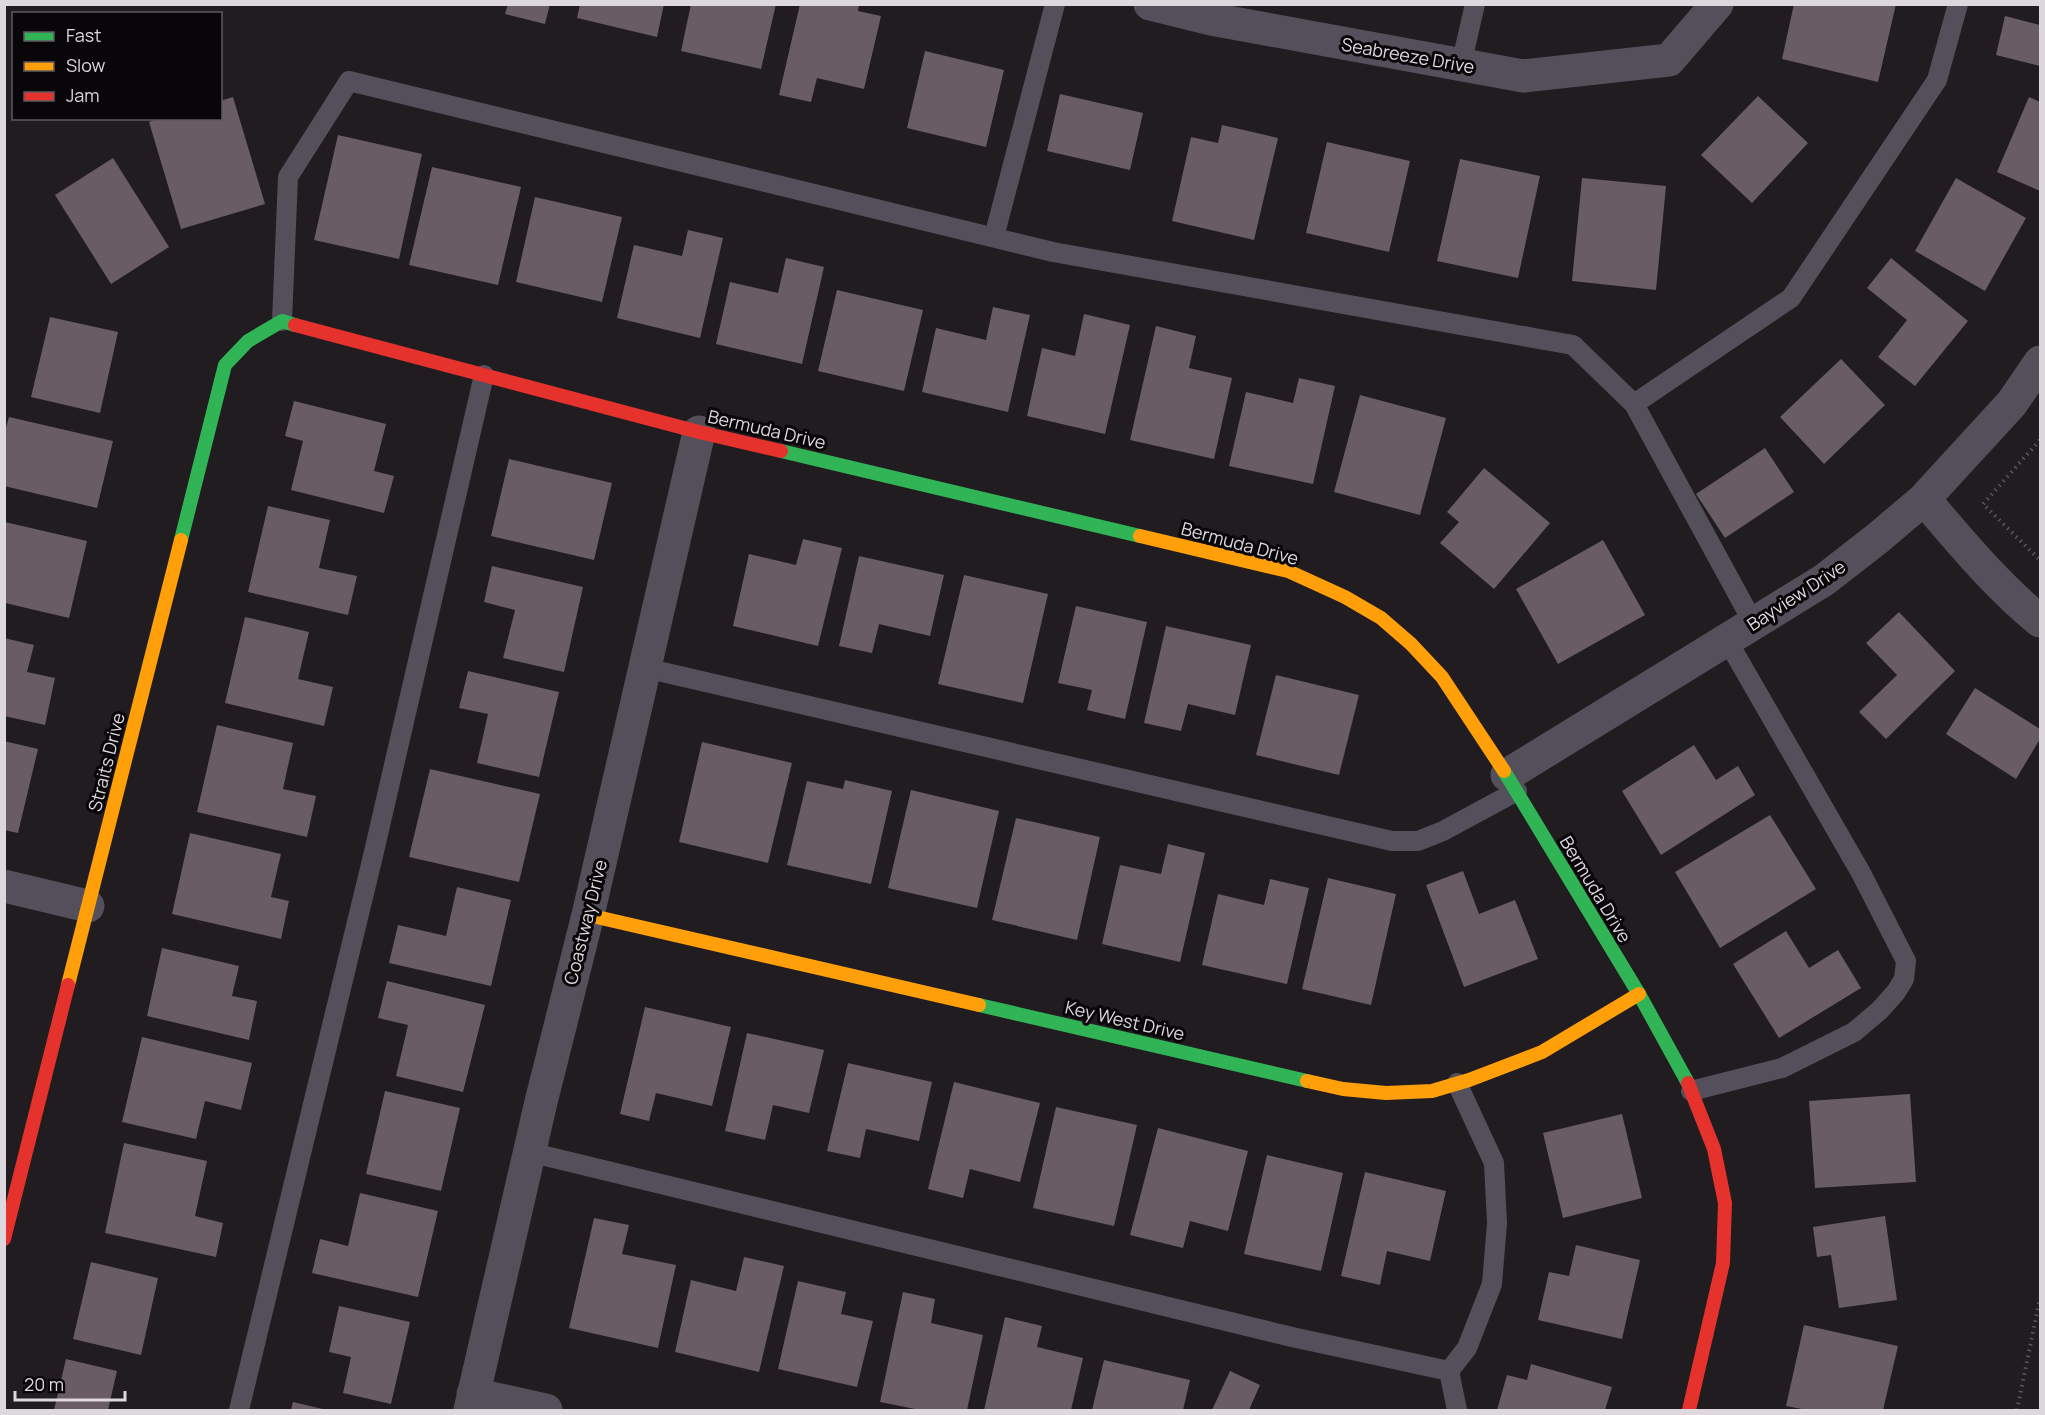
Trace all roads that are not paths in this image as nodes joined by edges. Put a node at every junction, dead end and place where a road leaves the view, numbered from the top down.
1 (1055, 4) edge
2 (1150, 4) edge
3 (1475, 4) edge
4 (1717, 4) edge
5 (1958, 4) edge
6 (1213, 12) edge
7 (1461, 65) junction
8 (994, 237) junction
9 (282, 321) junction
10 (2040, 362) edge
11 (484, 375) junction
12 (1634, 404) junction
13 (699, 432) junction
14 (1924, 498) junction
15 (2040, 621) edge
16 (1740, 632) junction
17 (645, 668) junction
18 (1512, 783) junction
19 (4, 886) edge
20 (88, 906) junction
21 (588, 915) junction
22 (1639, 994) junction
23 (1457, 1083) junction
24 (1691, 1091) junction
25 (529, 1152) junction
26 (4, 1239) edge
27 (1449, 1371) junction
28 (471, 1402) edge
29 (239, 1410) edge
30 (546, 1410) edge
31 (1456, 1410) edge
32 (1689, 1410) edge

1 - 8 lane
2 - 6 street, Seabreeze Drive
3 - 7 lane
4 - 7 street, Seabreeze Drive
5 - 12 lane
6 - 7 street, Seabreeze Drive
8 - 9 lane
8 - 12 lane
9 - 11 street, Bermuda Drive
9 - 20 street, Straits Drive
10 - 14 street, Bayview Drive
11 - 13 street, Bermuda Drive
11 - 29 lane
12 - 16 lane
13 - 17 street, Coastway Drive
13 - 18 street, Bermuda Drive
14 - 15 street
14 - 16 street, Bayview Drive
16 - 18 street, Bayview Drive
16 - 24 lane
17 - 18 lane
17 - 21 street, Coastway Drive
18 - 22 street, Bermuda Drive
19 - 20 street
20 - 26 street, Straits Drive
21 - 23 street, Key West Drive
21 - 25 street, Coastway Drive
22 - 23 street, Key West Drive
22 - 24 street, Bermuda Drive
23 - 27 lane
24 - 32 street, Bermuda Drive
25 - 27 lane
25 - 28 street, Coastway Drive
27 - 31 lane
28 - 30 street

